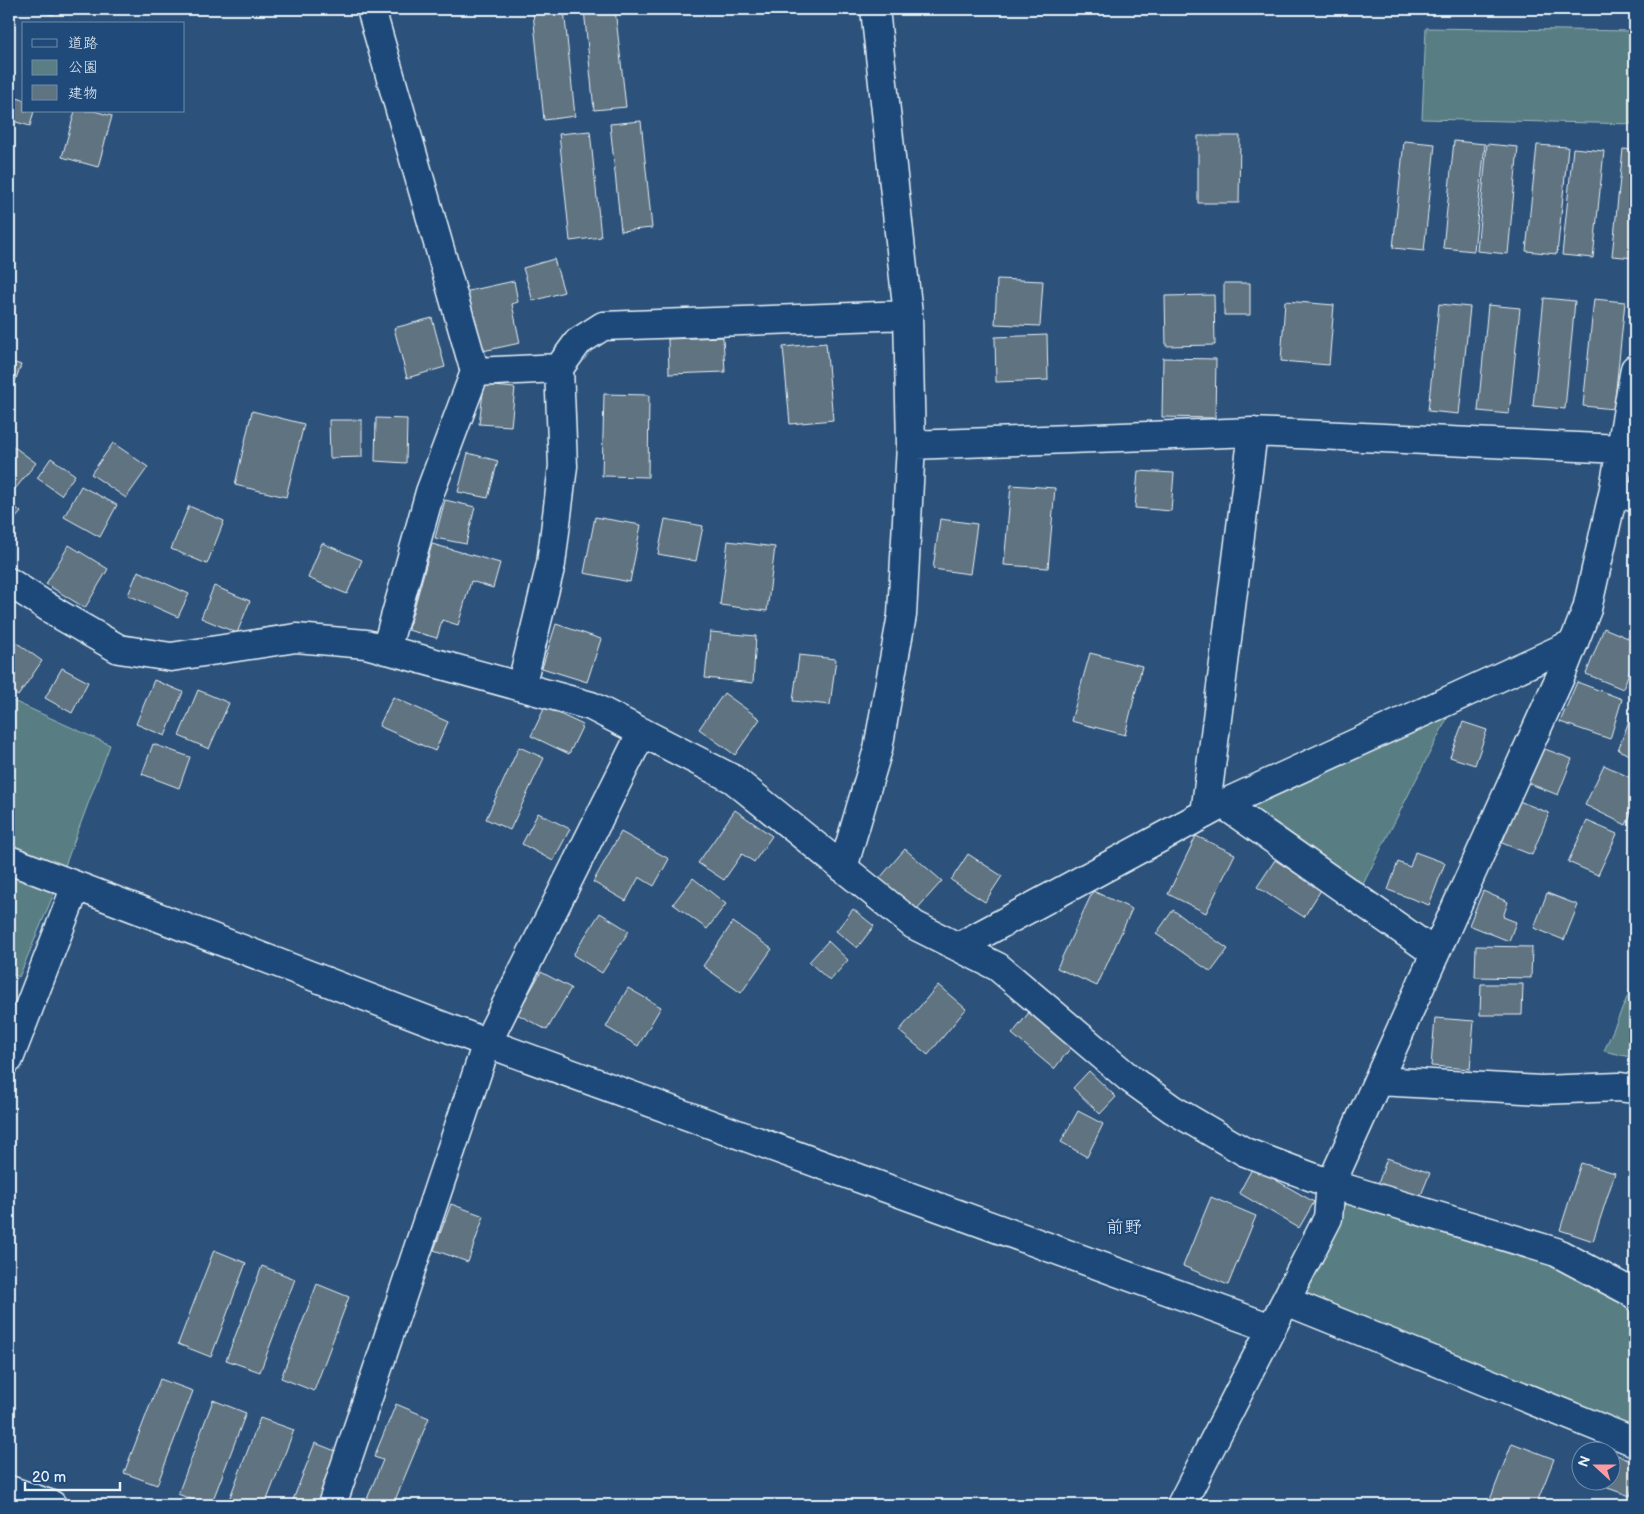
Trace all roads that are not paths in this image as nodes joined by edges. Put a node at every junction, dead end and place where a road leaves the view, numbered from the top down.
1 (372, 9) edge
2 (874, 9) edge
3 (908, 315) junction
4 (559, 368) junction
5 (1635, 369) edge
6 (475, 372) junction
7 (1253, 432) junction
8 (911, 445) junction
9 (1621, 448) junction
10 (1624, 495) edge
11 (9, 582) edge
12 (1574, 643) junction
13 (386, 650) junction
14 (521, 687) junction
15 (642, 732) junction
16 (1214, 809) junction
17 (9, 860) edge
18 (843, 868) junction
19 (76, 886) junction
20 (958, 947) junction
21 (1435, 954) junction
22 (487, 1043) junction
23 (9, 1059) edge
24 (1378, 1081) junction
25 (1635, 1089) edge
26 (1331, 1184) junction
27 (1635, 1296) edge
28 (1286, 1301) junction
29 (1271, 1328) junction
30 (1635, 1442) edge
31 (9, 1490) edge
32 (52, 1505) edge
33 (332, 1505) edge
34 (1181, 1505) edge

1 - 6 street
2 - 3 street
3 - 4 street
3 - 8 street
4 - 6 street
4 - 14 street
5 - 9 street
6 - 13 street
7 - 8 street
7 - 9 street
7 - 16 street
8 - 18 street
9 - 10 street
10 - 12 street
11 - 13 street
12 - 16 street
12 - 21 street
13 - 14 street
14 - 15 street
15 - 18 street
15 - 22 street
16 - 20 street
16 - 21 street
17 - 19 street
18 - 20 street
19 - 22 street
19 - 23 street
20 - 26 street
21 - 24 street
22 - 29 street
22 - 33 street
24 - 25 street
24 - 26 street
26 - 27 street
26 - 28 street
28 - 29 street
28 - 30 street
29 - 34 street
31 - 32 street

